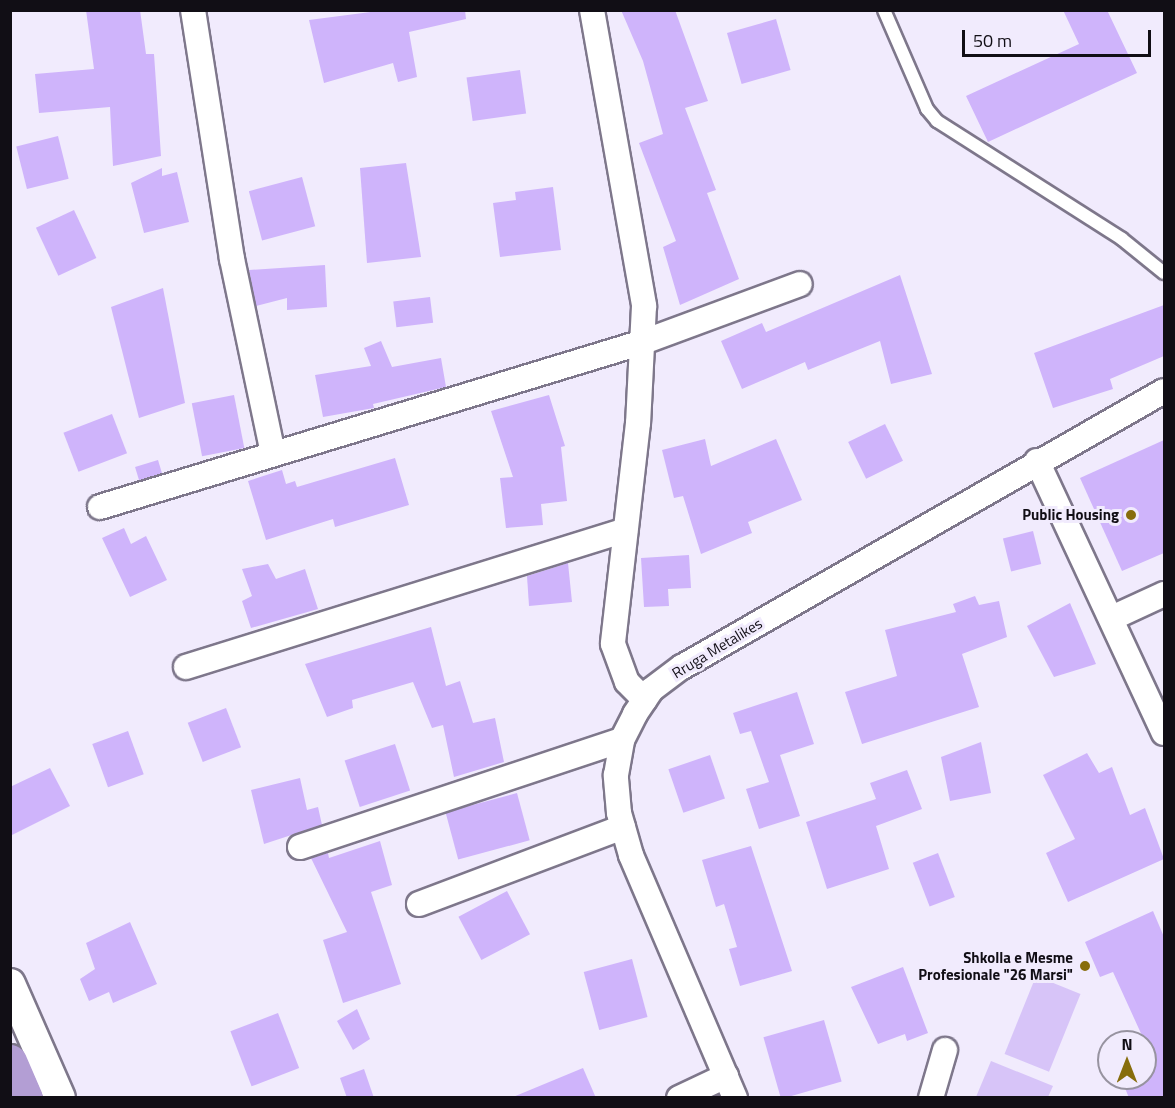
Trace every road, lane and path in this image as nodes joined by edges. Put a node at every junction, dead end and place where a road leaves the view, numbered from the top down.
1 (193, 10) edge
2 (592, 10) edge
3 (884, 10) edge
4 (1164, 273) edge
5 (800, 284) dead end
6 (643, 342) junction
7 (1164, 391) edge
8 (273, 453) junction
9 (1037, 461) junction
10 (100, 507) dead end
11 (625, 530) junction
12 (1164, 594) edge
13 (1112, 618) junction
14 (186, 667) dead end
15 (645, 700) junction
16 (1164, 733) edge
17 (621, 740) junction
18 (623, 827) junction
19 (300, 847) dead end
20 (419, 904) dead end
21 (10, 984) edge
22 (945, 1050) dead end
23 (10, 1061) edge
24 (730, 1087) edge
25 (26, 1098) edge
26 (60, 1098) edge
27 (679, 1098) edge
28 (931, 1098) edge

1 - 8 street
2 - 6 street
3 - 4 lane
5 - 6 street
6 - 8 street
6 - 11 street
7 - 9 street, Rruga Metalikes
8 - 10 street
9 - 13 street
9 - 15 street, Rruga Metalikes
11 - 14 street
11 - 15 street
12 - 13 street
13 - 16 street
15 - 17 street, Rruga Metalikes
17 - 18 street, Rruga Metalikes
17 - 19 street
18 - 20 street
18 - 24 street, Rruga Metalikes
21 - 26 street
22 - 28 street
23 - 25 highway
24 - 27 street

